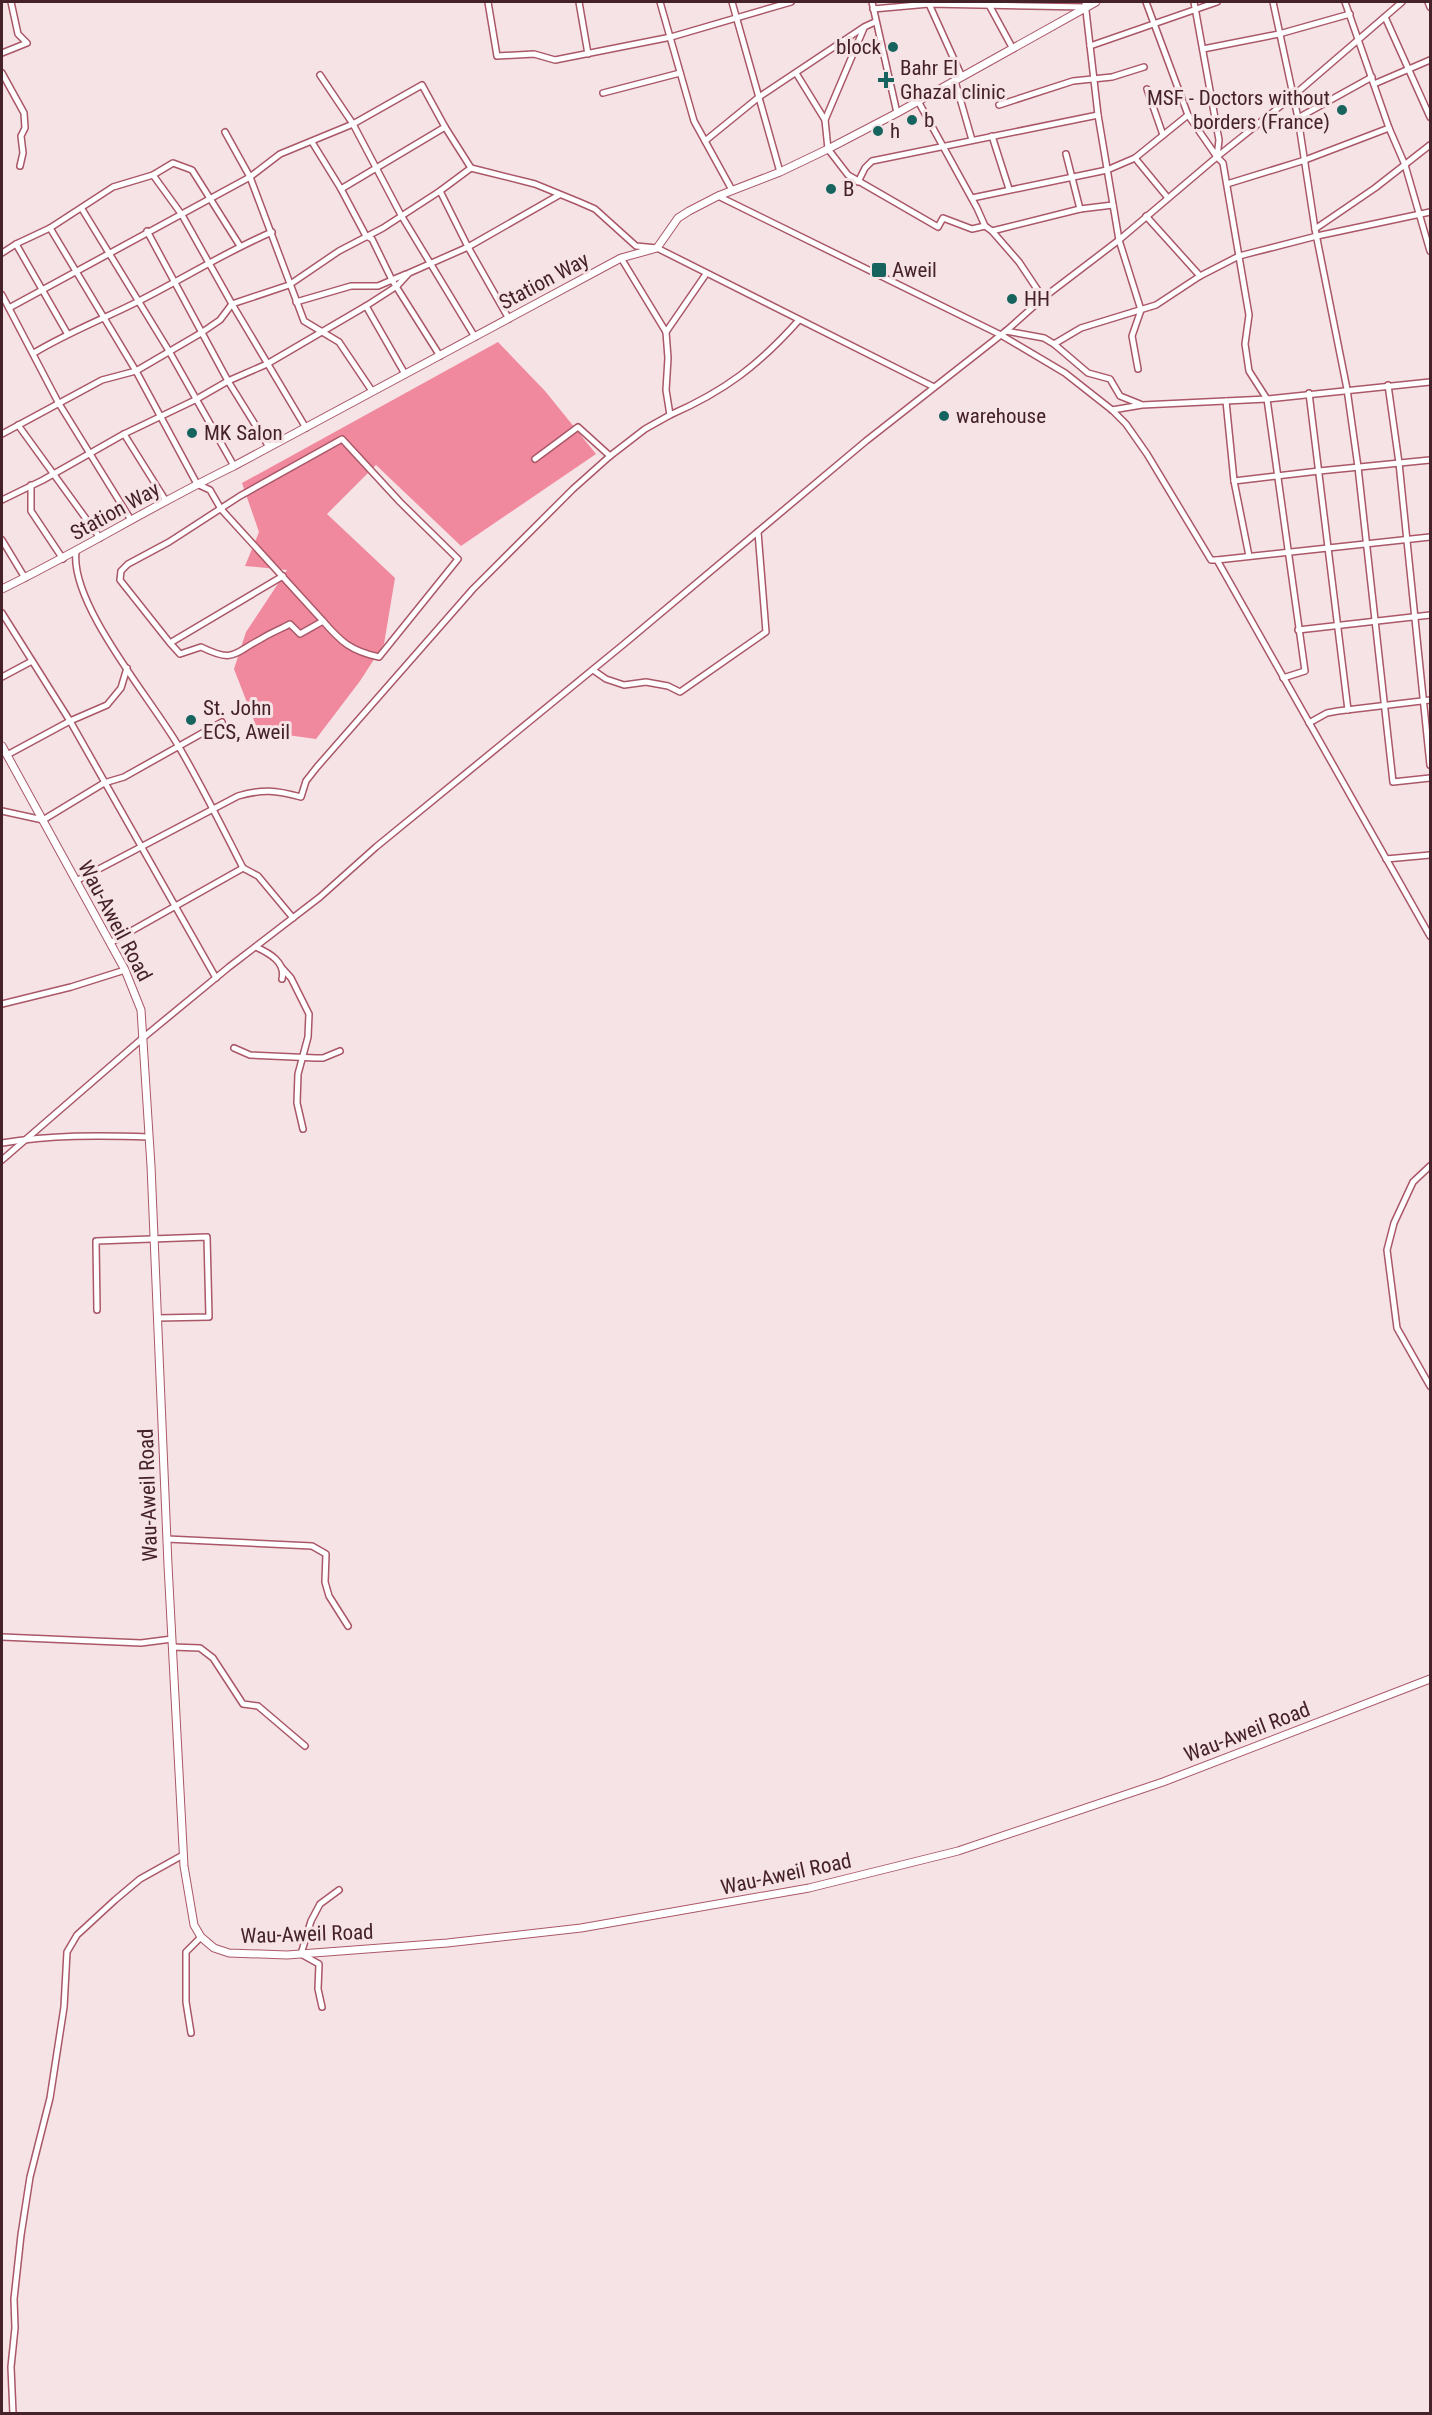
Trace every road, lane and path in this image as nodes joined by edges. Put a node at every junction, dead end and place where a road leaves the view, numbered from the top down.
1 (11, 2) edge
2 (488, 2) edge
3 (579, 2) edge
4 (660, 2) edge
5 (732, 2) edge
6 (790, 2) edge
7 (872, 2) edge
8 (876, 2) edge
9 (1096, 2) edge
10 (1146, 2) edge
11 (1217, 2) edge
12 (1273, 2) edge
13 (1345, 2) edge
14 (1402, 2) edge
15 (1428, 2) edge
16 (988, 3) edge
17 (929, 4) junction
18 (1085, 4) edge
19 (1195, 4) edge
20 (1431, 7) edge
21 (873, 9) junction
22 (1350, 14) junction
23 (1385, 17) junction
24 (736, 19) junction
25 (875, 22) junction
26 (1154, 23) junction
27 (864, 27) junction
28 (1279, 34) junction
29 (670, 37) junction
30 (1359, 40) junction
31 (1090, 46) junction
32 (1013, 49) junction
33 (1203, 49) junction
34 (2, 53) edge
35 (588, 54) junction
36 (1431, 60) edge
37 (1144, 67) dead end
38 (1409, 69) junction
39 (2, 73) edge
40 (680, 73) junction
41 (796, 73) junction
42 (321, 75) dead end
43 (962, 77) junction
44 (1372, 77) junction
45 (1094, 78) junction
46 (955, 81) junction
47 (1374, 84) junction
48 (1147, 89) dead end
49 (603, 93) dead end
50 (1293, 96) junction
51 (759, 97) junction
52 (918, 100) junction
53 (999, 105) dead end
54 (897, 113) junction
55 (1098, 115) junction
56 (1188, 115) junction
57 (1431, 117) edge
58 (1298, 118) junction
59 (825, 120) junction
60 (353, 124) junction
61 (445, 127) junction
62 (1389, 129) junction
63 (225, 132) dead end
64 (1163, 135) junction
65 (992, 136) junction
66 (972, 140) junction
67 (705, 141) junction
68 (312, 142) junction
69 (1431, 145) edge
70 (943, 147) junction
71 (828, 149) junction
72 (1066, 153) dead end
73 (1217, 157) junction
74 (1135, 158) junction
75 (1305, 160) junction
76 (1405, 165) junction
77 (20, 166) dead end
78 (375, 168) junction
79 (471, 168) junction
80 (1107, 170) junction
81 (780, 172) junction
82 (153, 175) junction
83 (1072, 176) junction
84 (250, 177) junction
85 (858, 183) junction
86 (1227, 184) junction
87 (341, 189) junction
88 (1009, 189) junction
89 (732, 190) junction
90 (440, 191) junction
91 (559, 195) junction
92 (718, 196) junction
93 (212, 198) junction
94 (972, 198) junction
95 (1168, 198) junction
96 (1113, 205) junction
97 (82, 209) junction
98 (1080, 210) junction
99 (1431, 212) edge
100 (182, 215) junction
101 (401, 215) junction
102 (1419, 215) junction
103 (1146, 216) junction
104 (985, 226) junction
105 (50, 228) junction
106 (1315, 229) junction
107 (147, 231) junction
108 (992, 231) junction
109 (272, 232) junction
110 (366, 236) junction
111 (1317, 236) junction
112 (1119, 240) junction
113 (16, 244) junction
114 (240, 246) junction
115 (468, 248) junction
116 (657, 248) junction
117 (1431, 251) edge
118 (109, 252) junction
119 (2, 253) edge
120 (1239, 256) junction
121 (621, 258) junction
122 (209, 263) junction
123 (430, 265) junction
124 (77, 271) junction
125 (409, 273) junction
126 (706, 274) junction
127 (1200, 276) junction
128 (392, 280) junction
129 (173, 282) junction
130 (289, 285) junction
131 (397, 286) junction
132 (43, 290) junction
133 (2, 295) edge
134 (1043, 298) junction
135 (138, 302) junction
136 (296, 302) junction
137 (232, 304) junction
138 (366, 306) junction
139 (9, 308) junction
140 (1141, 310) junction
141 (105, 317) junction
142 (509, 319) junction
143 (799, 320) junction
144 (666, 332) junction
145 (67, 333) junction
146 (201, 333) junction
147 (324, 333) junction
148 (1003, 333) junction
149 (475, 337) junction
150 (1054, 344) junction
151 (169, 351) junction
152 (34, 352) junction
153 (440, 356) junction
154 (267, 364) junction
155 (1138, 369) dead end
156 (136, 371) junction
157 (405, 374) junction
158 (228, 381) junction
159 (1430, 383) edge
160 (1388, 385) junction
161 (934, 387) junction
162 (1347, 389) junction
163 (372, 391) junction
164 (1309, 393) junction
165 (1267, 399) junction
166 (195, 400) junction
167 (1226, 401) junction
168 (58, 402) junction
169 (1142, 405) junction
170 (1112, 410) junction
171 (670, 415) junction
172 (160, 417) junction
173 (18, 425) junction
174 (306, 428) junction
175 (2, 434) edge
176 (124, 434) junction
177 (269, 447) junction
178 (91, 452) junction
179 (610, 456) junction
180 (535, 459) dead end
181 (1431, 460) edge
182 (1399, 463) junction
183 (234, 466) junction
184 (1358, 467) junction
185 (1319, 471) junction
186 (54, 474) junction
187 (1277, 476) junction
188 (1234, 481) junction
189 (197, 484) junction
190 (31, 485) junction
191 (2, 500) edge
192 (166, 501) junction
193 (221, 509) junction
194 (131, 520) junction
195 (758, 532) junction
196 (1431, 537) edge
197 (100, 538) junction
198 (2, 540) edge
199 (1407, 540) junction
200 (1366, 544) junction
201 (1328, 548) junction
202 (1287, 551) junction
203 (76, 552) junction
204 (1250, 556) junction
205 (63, 559) junction
206 (1216, 560) junction
207 (283, 576) junction
208 (25, 578) junction
209 (2, 589) edge
210 (2, 613) edge
211 (1431, 615) edge
212 (1416, 617) junction
213 (1376, 620) junction
214 (323, 621) junction
215 (1336, 625) junction
216 (1299, 630) junction
217 (170, 643) junction
218 (32, 661) junction
219 (127, 668) junction
220 (593, 670) junction
221 (2, 677) edge
222 (1283, 678) junction
223 (1427, 700) edge
224 (1385, 705) junction
225 (1348, 710) junction
226 (70, 721) junction
227 (222, 722) dead end
228 (1308, 723) junction
229 (178, 745) junction
230 (2, 746) edge
231 (7, 755) junction
232 (1431, 765) edge
233 (1431, 778) edge
234 (104, 783) junction
235 (212, 808) junction
236 (2, 811) edge
237 (43, 820) junction
238 (142, 848) junction
239 (1431, 855) edge
240 (1386, 859) junction
241 (243, 868) junction
242 (76, 881) junction
243 (175, 907) junction
244 (293, 918) junction
245 (1431, 936) edge
246 (110, 943) junction
247 (256, 947) junction
248 (282, 968) junction
249 (125, 970) junction
250 (216, 978) junction
251 (282, 979) dead end
252 (2, 1004) edge
253 (144, 1037) junction
254 (234, 1048) dead end
255 (340, 1051) dead end
256 (303, 1058) junction
257 (303, 1129) dead end
258 (148, 1137) junction
259 (27, 1139) junction
260 (2, 1143) edge
261 (2, 1160) edge
262 (1431, 1166) edge
263 (154, 1239) junction
264 (97, 1310) dead end
265 (157, 1318) junction
266 (1431, 1386) edge
267 (167, 1539) junction
268 (348, 1626) dead end
269 (2, 1637) edge
270 (172, 1643) junction
271 (1431, 1679) edge
272 (305, 1746) dead end
273 (183, 1855) junction
274 (339, 1890) dead end
275 (201, 1937) junction
276 (301, 1954) junction
277 (322, 2007) dead end
278 (191, 2034) dead end
279 (13, 2414) edge

1 - 34 street
2 - 35 street
3 - 35 street
4 - 29 street
5 - 24 street
6 - 24 street
7 - 21 street
8 - 21 street
9 - 18 main road
10 - 26 street
11 - 19 street
12 - 28 street
13 - 22 street
14 - 23 street
15 - 20 street
16 - 17 street
16 - 18 street
16 - 32 street
17 - 21 street
17 - 43 street
18 - 31 street
18 - 32 main road
19 - 26 street
19 - 33 street
21 - 25 street
22 - 28 street
22 - 30 street
23 - 30 street
23 - 38 street
24 - 29 street
24 - 51 street
25 - 27 street
25 - 54 street
26 - 31 street
26 - 56 street
27 - 41 street
27 - 59 street
28 - 33 street
28 - 50 street
29 - 35 street
29 - 40 street
30 - 44 street
30 - 50 street
31 - 45 street
32 - 43 main road
33 - 73 street
36 - 38 street
37 - 45 street
38 - 47 street
38 - 57 street
39 - 77 street
40 - 49 street
40 - 67 street
41 - 51 street
41 - 59 street
42 - 60 street
43 - 46 main road
44 - 47 street
44 - 58 street
45 - 53 street
45 - 55 street
46 - 52 main road
46 - 66 street
47 - 62 street
48 - 64 street
50 - 58 street
50 - 73 street
51 - 67 street
51 - 81 street
52 - 54 main road
52 - 70 street
54 - 71 main road
55 - 65 street
55 - 80 street
56 - 64 street
56 - 73 street
58 - 75 street
59 - 71 street
60 - 61 street
60 - 68 street
60 - 78 street
61 - 78 street
61 - 79 street
62 - 75 street
62 - 76 street
63 - 84 street
64 - 74 street
65 - 66 street
65 - 88 street
66 - 70 street
67 - 89 street
68 - 84 street
68 - 87 street
69 - 76 street
70 - 85 street
70 - 94 street
71 - 81 main road
71 - 85 street
72 - 83 street
73 - 86 street
73 - 95 street
74 - 80 street
74 - 95 street
75 - 86 street
75 - 106 street
76 - 102 street
76 - 106 street
78 - 87 street
78 - 101 street
79 - 90 street
79 - 91 street
80 - 83 street
80 - 96 street
81 - 89 main road
82 - 93 street
82 - 97 street
82 - 100 street
83 - 88 street
83 - 98 street
84 - 93 street
84 - 109 street
85 - 104 street
86 - 120 street
87 - 110 street
88 - 94 street
89 - 92 main road
90 - 101 street
90 - 115 street
91 - 115 street
91 - 116 street
92 - 116 main road
92 - 148 street
93 - 100 street
93 - 114 street
94 - 104 street
95 - 103 street
96 - 98 street
96 - 112 street
97 - 105 street
97 - 118 street
98 - 108 street
99 - 102 street
100 - 107 street
100 - 122 street
101 - 110 street
101 - 123 street
102 - 111 street
102 - 117 street
103 - 112 street
103 - 127 street
104 - 108 street
105 - 113 street
105 - 124 street
106 - 111 street
107 - 118 street
107 - 129 street
108 - 134 street
109 - 114 street
109 - 130 street
110 - 128 street
110 - 130 street
111 - 120 street
111 - 162 street
112 - 134 street
112 - 140 street
113 - 119 street
113 - 132 street
114 - 122 street
115 - 123 street
115 - 142 street
116 - 121 main road, Station Way
116 - 126 street
118 - 124 street
118 - 135 street
120 - 127 street
120 - 165 street
121 - 142 main road, Station Way
121 - 144 street
122 - 129 street
122 - 137 street
123 - 125 street
123 - 149 street
124 - 132 street
124 - 141 street
125 - 128 street
125 - 131 street
126 - 143 street
126 - 144 street
127 - 140 street
128 - 131 street
128 - 136 street
129 - 135 street
129 - 146 street
130 - 136 street
130 - 137 street
131 - 138 street
131 - 153 street
132 - 139 street
132 - 145 street
133 - 139 street
134 - 148 street
135 - 141 street
135 - 151 street
136 - 147 street
137 - 146 street
137 - 154 street
138 - 147 street
138 - 157 street
139 - 152 street
140 - 150 street
140 - 155 street
141 - 145 street
141 - 156 street
142 - 149 main road, Station Way
143 - 161 street
143 - 171 street
144 - 171 street
145 - 152 street
146 - 151 street
146 - 158 street
147 - 154 street
147 - 163 street
148 - 150 street
148 - 161 street
148 - 170 street
149 - 153 main road, Station Way
150 - 169 street
151 - 156 street
151 - 166 street
152 - 168 street
153 - 157 main road, Station Way
154 - 158 street
154 - 174 street
156 - 168 street
156 - 172 street
157 - 163 main road, Station Way
158 - 166 street
158 - 177 street
159 - 160 street
160 - 162 street
160 - 182 street
161 - 195 street
162 - 164 street
162 - 184 street
163 - 174 main road, Station Way
164 - 165 street
164 - 185 street
165 - 167 street
165 - 187 street
166 - 172 street
166 - 183 street
167 - 169 street
167 - 188 street
168 - 173 street
168 - 178 street
169 - 170 street
170 - 206 street
171 - 179 street
172 - 176 street
172 - 189 street
173 - 175 street
173 - 186 street
174 - 177 main road, Station Way
176 - 178 street
176 - 192 street
177 - 183 main road, Station Way
178 - 186 street
178 - 194 street
179 - 180 street
179 - 235 street
181 - 182 street
182 - 184 street
182 - 199 street
183 - 189 main road, Station Way
184 - 185 street
184 - 200 street
185 - 187 street
185 - 201 street
186 - 190 street
186 - 197 street
187 - 188 street
187 - 202 street
188 - 204 street
189 - 192 main road, Station Way
189 - 193 street
190 - 191 street
190 - 205 street
192 - 194 main road, Station Way
193 - 207 street
193 - 214 street
193 - 217 street
194 - 197 main road, Station Way
195 - 220 street
195 - 220 street
196 - 199 street
197 - 203 main road, Station Way
198 - 208 street
199 - 200 street
199 - 212 street
200 - 201 street
200 - 213 street
201 - 202 street
201 - 215 street
202 - 204 street
202 - 216 street
203 - 205 main road, Station Way
203 - 219 street
204 - 206 street
205 - 208 main road, Station Way
206 - 222 street
207 - 214 street
207 - 217 street
208 - 209 main road, Station Way
210 - 218 street
211 - 212 street
212 - 213 street
212 - 223 street
213 - 215 street
213 - 224 street
214 - 217 street
215 - 216 street
215 - 225 street
216 - 222 street
218 - 221 street
218 - 226 street
219 - 226 street
219 - 229 street
220 - 244 street
222 - 228 street
223 - 224 street
223 - 232 street
224 - 225 street
224 - 233 street
225 - 228 street
226 - 231 street
226 - 234 street
227 - 229 street
228 - 240 street
229 - 234 street
229 - 235 street
230 - 231 main road, Wau-Aweil Road
231 - 237 main road, Wau-Aweil Road
234 - 237 street
234 - 238 street
235 - 238 street
235 - 241 street
236 - 237 street
237 - 242 main road, Wau-Aweil Road
238 - 242 street
238 - 243 street
239 - 240 street
240 - 245 street
241 - 243 street
241 - 244 street
242 - 246 main road, Wau-Aweil Road
243 - 246 street
243 - 250 street
244 - 247 street
246 - 249 main road, Wau-Aweil Road
247 - 248 street
247 - 250 street
248 - 251 street
248 - 256 street
249 - 252 street
249 - 253 main road, Wau-Aweil Road
250 - 253 street
253 - 258 main road, Wau-Aweil Road
253 - 259 street
254 - 256 street
255 - 256 street
256 - 257 street
258 - 259 street
258 - 263 main road, Wau-Aweil Road
259 - 260 street
259 - 261 street
262 - 266 street
263 - 264 street
263 - 265 main road, Wau-Aweil Road
263 - 265 street
265 - 267 main road, Wau-Aweil Road
267 - 268 street
267 - 270 main road, Wau-Aweil Road
269 - 270 street
270 - 272 street
270 - 273 main road, Wau-Aweil Road
271 - 276 main road, Wau-Aweil Road
273 - 275 main road, Wau-Aweil Road
273 - 279 street
274 - 276 street
275 - 276 main road, Wau-Aweil Road
275 - 278 street
276 - 277 street

